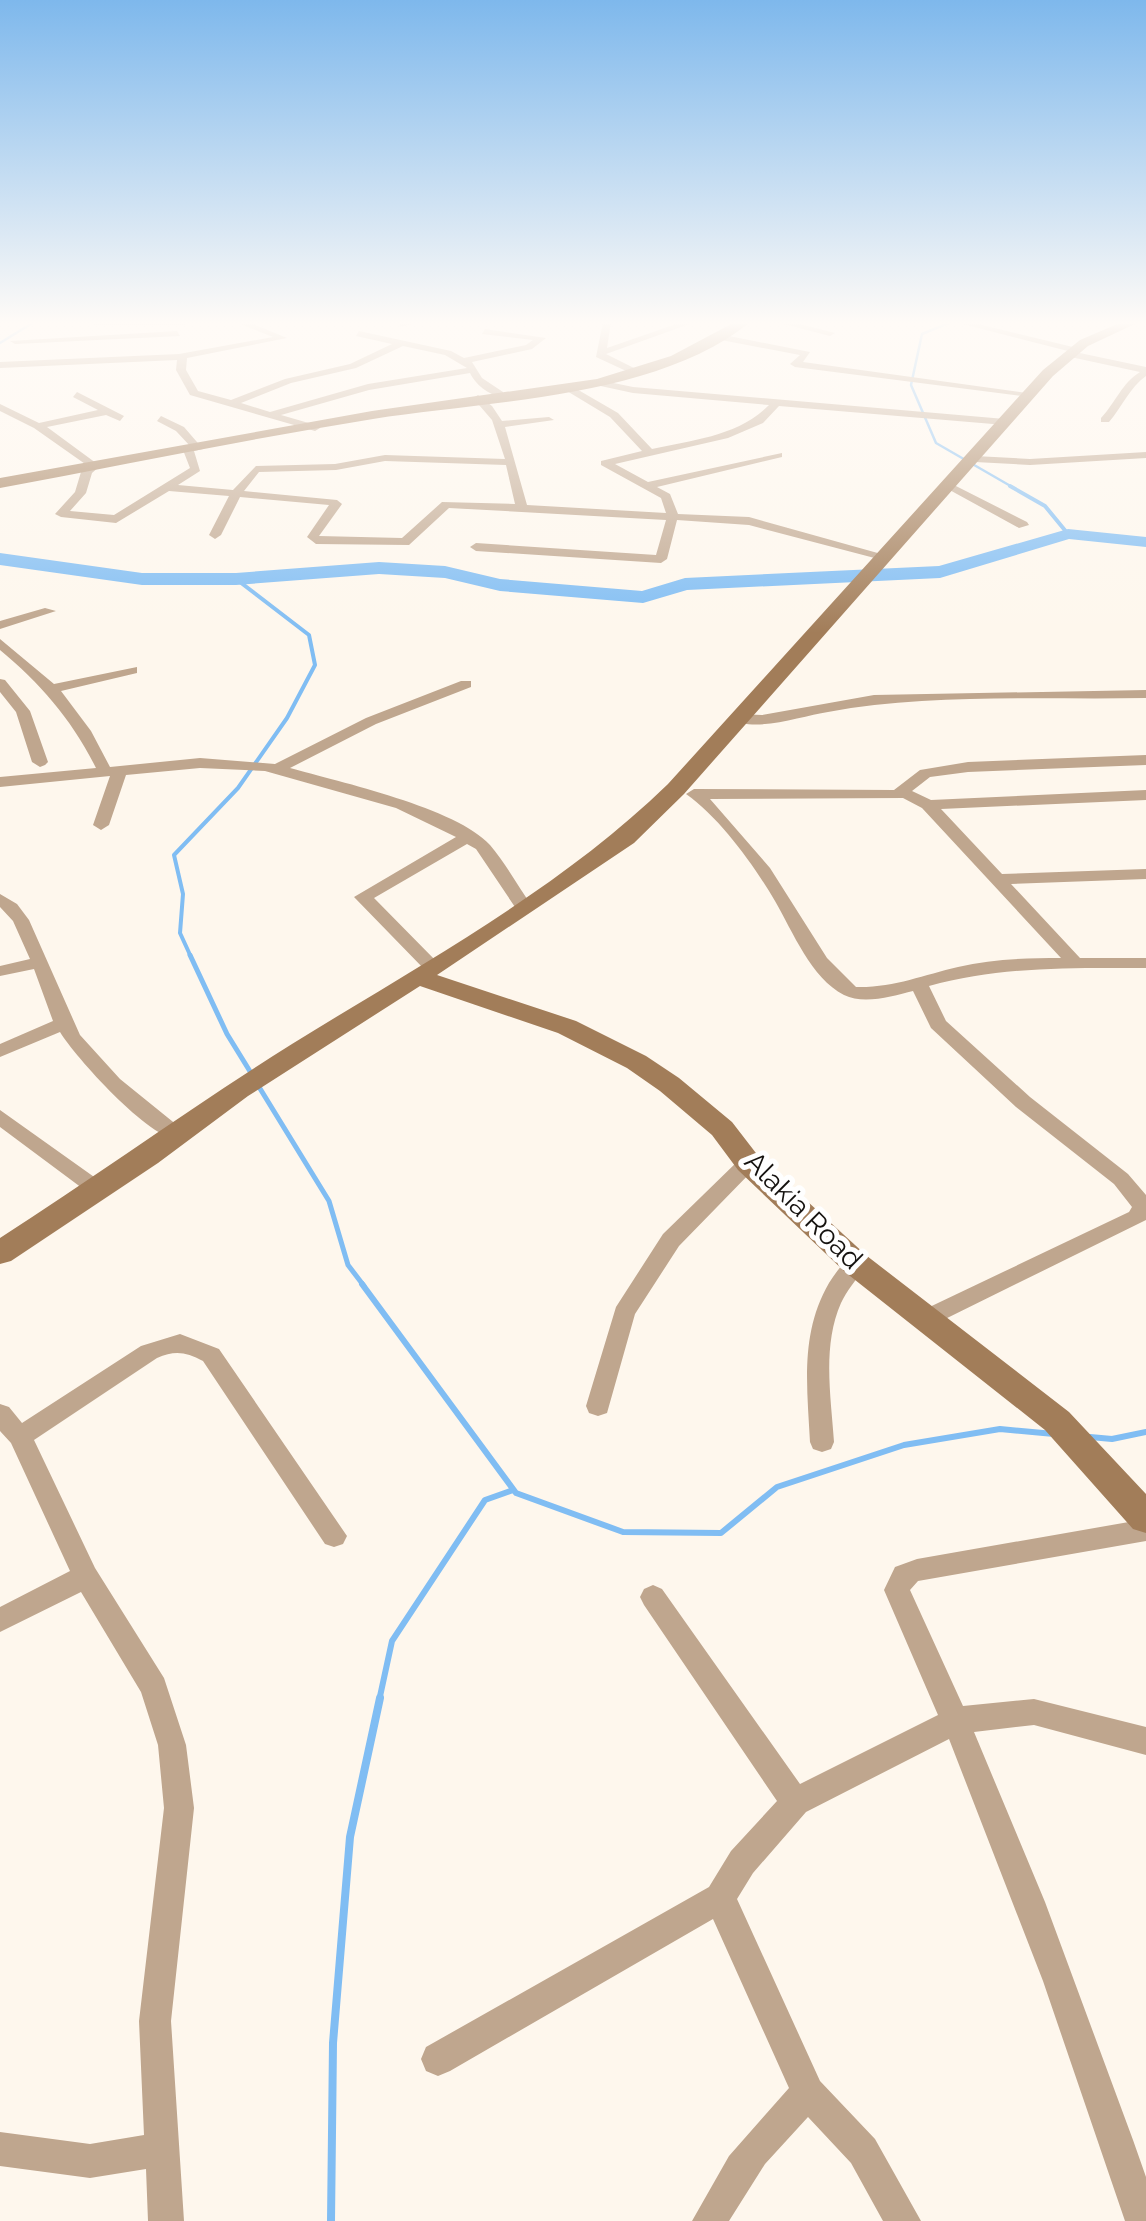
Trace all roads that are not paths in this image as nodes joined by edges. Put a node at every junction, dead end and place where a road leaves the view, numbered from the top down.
1 (38, 426) edge
2 (174, 426) edge
3 (308, 426) edge
4 (328, 426) edge
5 (501, 426) edge
6 (624, 426) edge
7 (749, 426) edge
8 (1002, 426) edge
9 (315, 428) junction
10 (193, 449) junction
11 (650, 453) junction
12 (1146, 454) edge
13 (778, 456) dead end
14 (510, 462) junction
15 (973, 462) junction
16 (94, 466) junction
17 (0, 483) edge
18 (649, 485) junction
19 (950, 486) junction
20 (164, 488) junction
21 (235, 494) junction
22 (521, 506) junction
23 (673, 515) junction
24 (1023, 526) dead end
25 (216, 534) dead end
26 (476, 547) dead end
27 (876, 567) junction
28 (50, 611) dead end
29 (0, 626) edge
30 (0, 642) edge
31 (24, 664) junction
32 (0, 669) edge
33 (132, 670) dead end
34 (0, 684) edge
35 (466, 684) dead end
36 (52, 688) junction
37 (1146, 694) edge
38 (737, 718) junction
39 (1146, 760) edge
40 (40, 762) dead end
41 (266, 767) junction
42 (112, 769) junction
43 (0, 782) edge
44 (687, 792) junction
45 (904, 792) junction
46 (1146, 795) edge
47 (928, 805) junction
48 (101, 824) dead end
49 (468, 836) junction
50 (1146, 874) edge
51 (1000, 879) junction
52 (0, 899) edge
53 (526, 909) junction
54 (1074, 960) junction
55 (38, 962) junction
56 (1144, 966) edge
57 (0, 971) edge
58 (424, 972) junction
59 (920, 986) junction
60 (64, 1023) junction
61 (0, 1051) edge
62 (0, 1116) edge
63 (176, 1135) junction
64 (748, 1163) junction
65 (97, 1189) junction
66 (0, 1254) edge
67 (856, 1264) junction
68 (926, 1319) junction
69 (598, 1406) dead end
70 (10, 1426) edge
71 (822, 1442) dead end
72 (1146, 1518) edge
73 (1146, 1530) edge
74 (334, 1536) dead end
75 (86, 1576) junction
76 (653, 1596) dead end
77 (0, 1620) edge
78 (957, 1720) junction
79 (1146, 1741) edge
80 (795, 1802) junction
81 (720, 1898) junction
82 (438, 2059) dead end
83 (808, 2093) junction
84 (0, 2149) edge
85 (164, 2149) junction
86 (166, 2221) edge
87 (710, 2221) edge
88 (903, 2221) edge
89 (1143, 2221) edge

1 - 16 street
2 - 10 street
3 - 9 street
4 - 9 main road
5 - 14 street
6 - 11 street
7 - 11 street
8 - 15 main road
9 - 10 main road
10 - 16 main road
10 - 20 street
11 - 18 street
12 - 15 street
13 - 18 street
14 - 21 street
14 - 22 street
15 - 19 main road
16 - 17 main road
16 - 20 street
18 - 23 street
19 - 24 street
19 - 27 main road
20 - 21 street
21 - 22 street
21 - 25 street
22 - 23 street
23 - 26 street
23 - 27 street
27 - 38 main road
28 - 29 street
30 - 31 street
31 - 32 street
31 - 36 street
33 - 36 street
34 - 40 street
35 - 41 street
36 - 42 street
37 - 38 street
38 - 44 main road
39 - 45 street
41 - 42 street
41 - 49 street
42 - 43 street
42 - 48 street
44 - 45 street
44 - 53 main road
44 - 59 street
45 - 47 street
46 - 47 street
47 - 51 street
49 - 53 street
49 - 58 street
50 - 51 street
51 - 54 street
52 - 55 street
53 - 58 main road
54 - 56 street
54 - 59 street
55 - 57 street
55 - 60 street
58 - 63 main road
58 - 64 main road, Alakia Road
59 - 68 street
60 - 61 street
60 - 63 street
62 - 65 street
63 - 65 main road
64 - 67 main road, Alakia Road
64 - 69 street
65 - 66 main road
67 - 68 main road, Alakia Road
67 - 71 street
68 - 72 main road, Alakia Road
70 - 74 street
70 - 75 street
73 - 78 street
75 - 77 street
75 - 85 street
76 - 80 street
78 - 79 street
78 - 80 street
78 - 89 street
80 - 81 street
81 - 82 street
81 - 83 street
83 - 87 street
83 - 88 street
84 - 85 street
85 - 86 street

